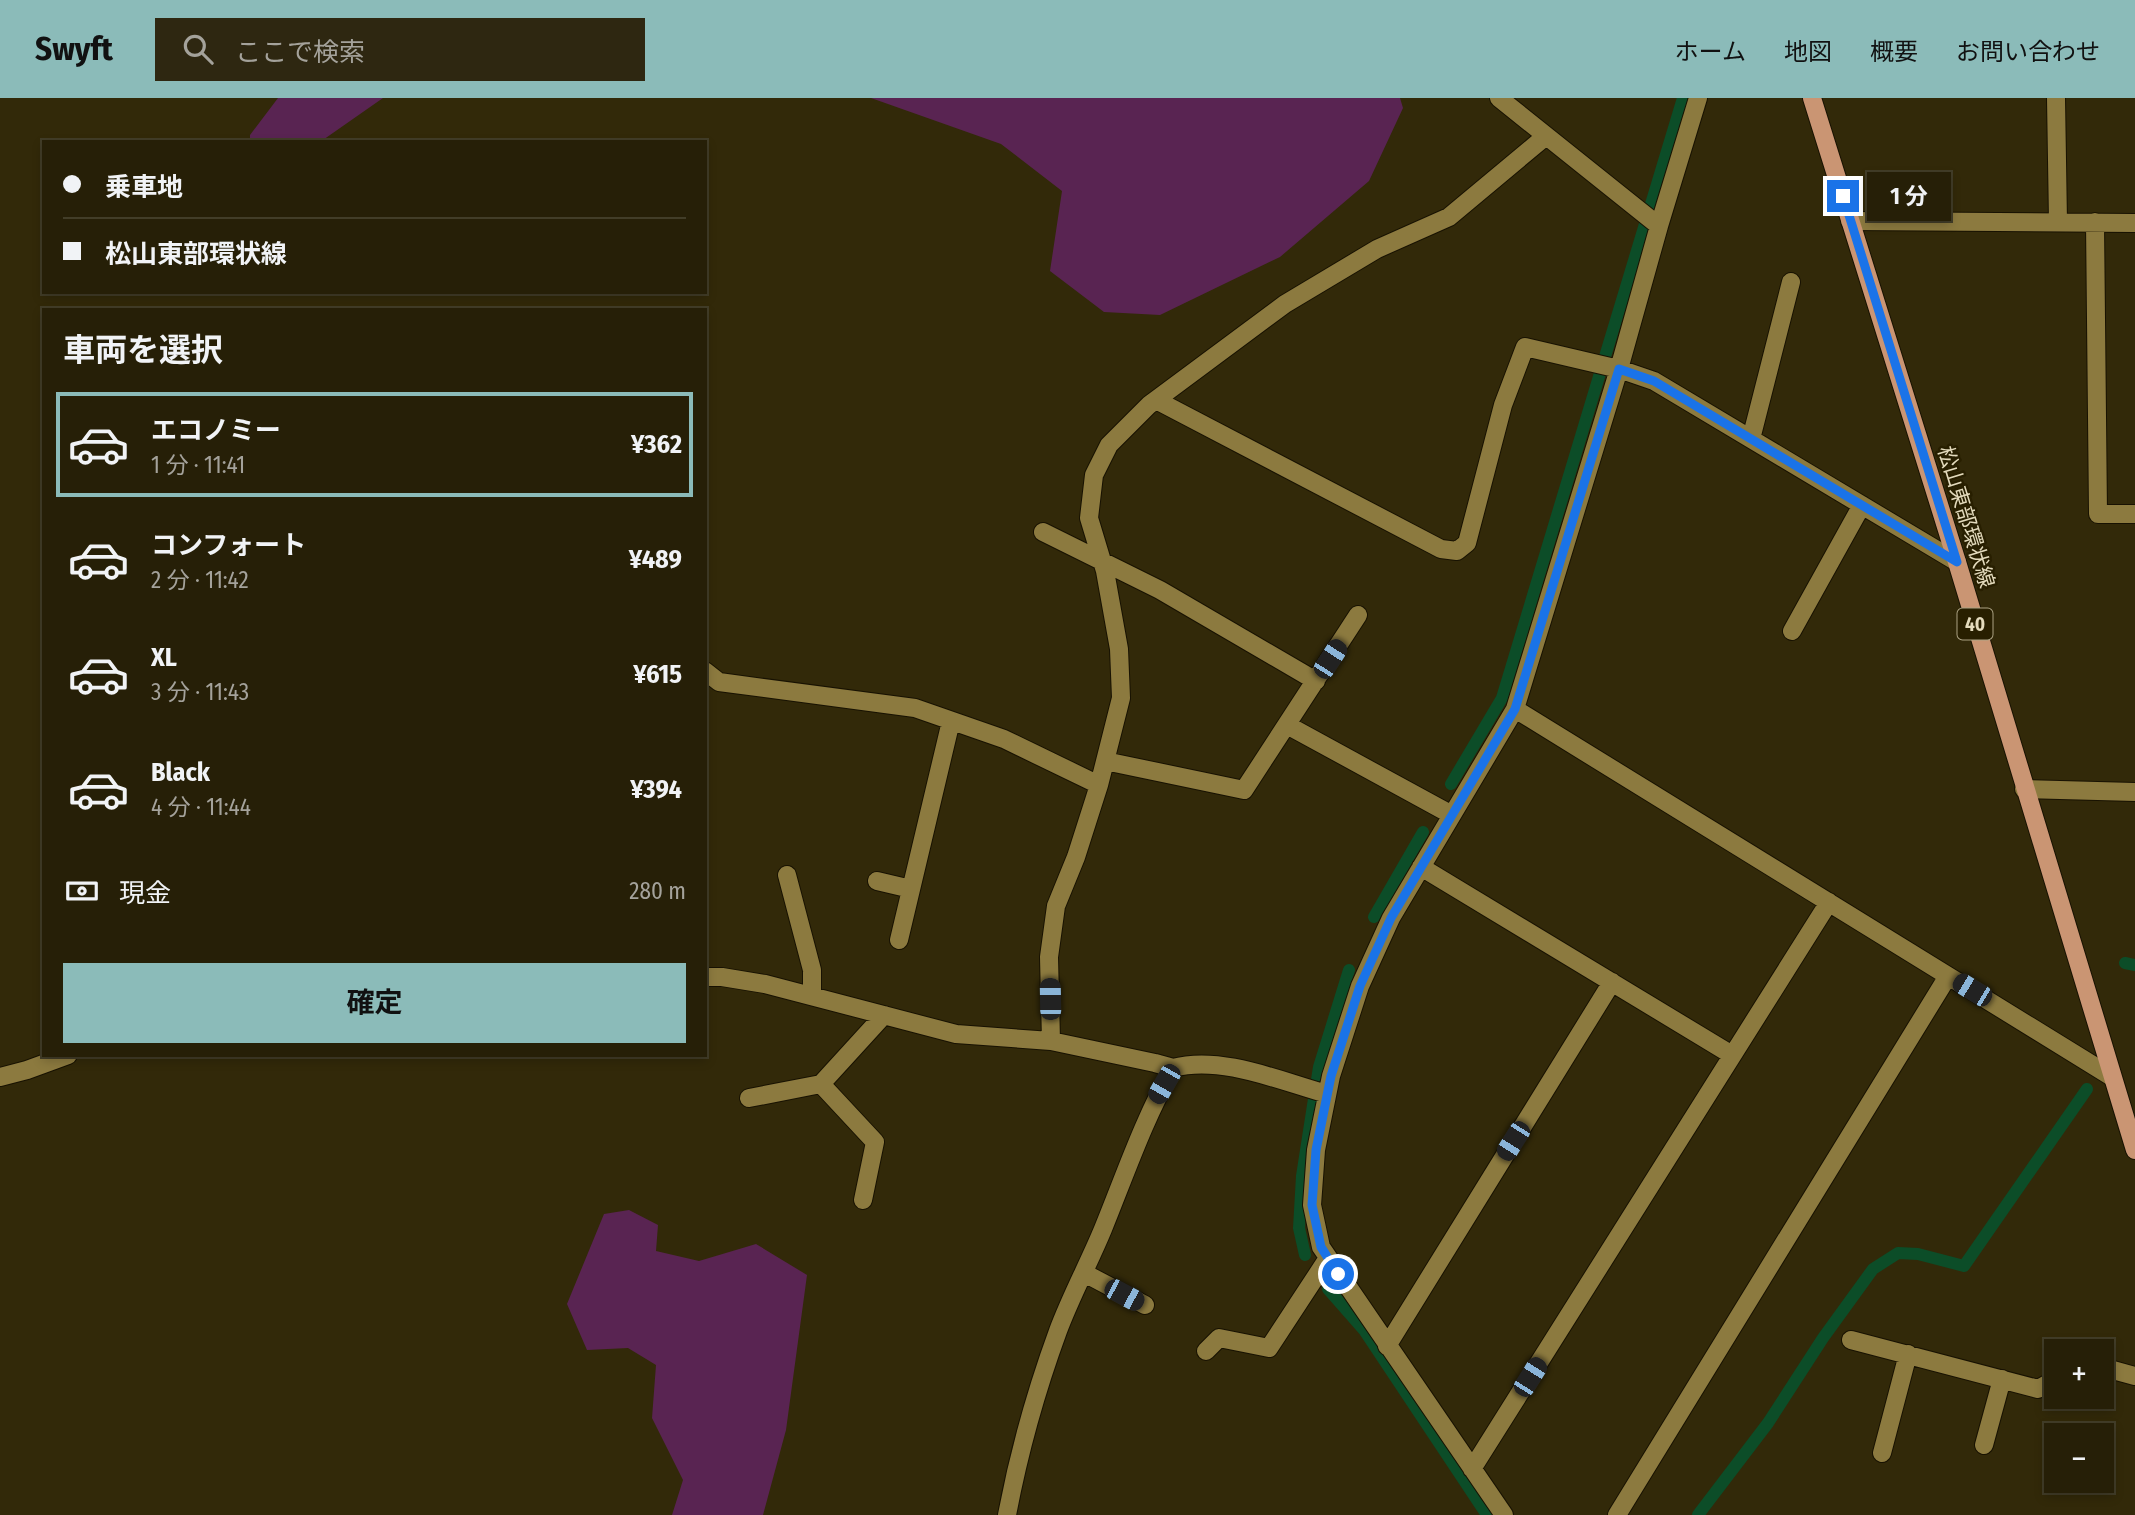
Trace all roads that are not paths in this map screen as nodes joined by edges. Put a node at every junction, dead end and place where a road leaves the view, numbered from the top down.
1 (1499, 98) edge
2 (1698, 98) edge
3 (1812, 98) edge
4 (2056, 98) edge
5 (1546, 136) junction
6 (1850, 221) junction
7 (2058, 222) junction
8 (2095, 222) junction
9 (2135, 223) edge
10 (1659, 226) junction
11 (1791, 282) dead end
12 (1619, 369) junction
13 (1156, 400) junction
14 (1751, 439) junction
15 (1862, 505) junction
16 (2135, 514) edge
17 (1043, 532) dead end
18 (1102, 562) junction
19 (1957, 562) junction
20 (1358, 615) dead end
21 (1792, 631) dead end
22 (707, 673) edge
23 (1316, 681) junction
24 (1515, 709) junction
25 (951, 721) junction
26 (1287, 725) junction
27 (1105, 761) junction
28 (1099, 785) junction
29 (2024, 789) junction
30 (2135, 792) edge
31 (1452, 815) junction
32 (1421, 867) junction
33 (787, 875) dead end
34 (877, 881) dead end
35 (911, 890) junction
36 (1829, 902) junction
37 (899, 940) dead end
38 (1948, 976) junction
39 (707, 977) edge
40 (1612, 982) junction
41 (812, 996) junction
42 (884, 1015) junction
43 (1051, 1041) junction
44 (1732, 1055) junction
45 (63, 1057) edge
46 (1173, 1069) junction
47 (0, 1077) edge
48 (2112, 1077) junction
49 (821, 1084) junction
50 (1327, 1094) junction
51 (750, 1098) dead end
52 (2135, 1150) edge
53 (863, 1200) dead end
54 (1328, 1258) junction
55 (1084, 1273) junction
56 (1145, 1305) dead end
57 (1851, 1340) dead end
58 (1387, 1346) junction
59 (1206, 1352) dead end
60 (1908, 1354) junction
61 (2114, 1370) edge
62 (2135, 1376) edge
63 (2002, 1379) junction
64 (2044, 1385) edge
65 (1984, 1445) dead end
66 (1882, 1453) dead end
67 (1472, 1469) junction
68 (1007, 1515) edge
69 (1504, 1515) edge
70 (1617, 1515) edge

1 - 5 street
2 - 10 street
3 - 6 main road, 松山東部環状線 / 40
4 - 7 street
5 - 10 street
5 - 13 street
6 - 7 street
6 - 19 main road, 松山東部環状線 / 40
7 - 8 street
8 - 9 street
8 - 16 street
10 - 12 street
11 - 14 street
12 - 13 street
12 - 14 street
12 - 24 street
13 - 18 street
14 - 15 street
15 - 19 street
15 - 21 street
17 - 18 street
18 - 23 street
18 - 27 street
19 - 29 main road, 松山東部環状線 / 40
20 - 23 street
22 - 25 street
23 - 26 street
24 - 31 street
24 - 36 street
25 - 28 street
25 - 35 street
26 - 27 street
26 - 31 street
27 - 28 street
28 - 43 street
29 - 30 street
29 - 48 main road, 松山東部環状線 / 40
31 - 32 street
32 - 40 street
32 - 50 street
33 - 41 street
34 - 35 street
35 - 37 street
36 - 38 street
36 - 44 street
38 - 48 street
38 - 70 street
39 - 41 street
40 - 44 street
40 - 58 street
41 - 42 street
42 - 43 street
42 - 49 street
43 - 46 street
44 - 67 street
45 - 47 street
46 - 50 street
46 - 55 street
48 - 52 main road, 松山東部環状線 / 40
49 - 51 street
49 - 53 street
50 - 54 street
54 - 58 street
54 - 59 street
55 - 56 street
55 - 68 street
57 - 60 street
58 - 67 street
60 - 63 street
60 - 66 street
61 - 62 street
63 - 64 street
63 - 65 street
67 - 69 street

